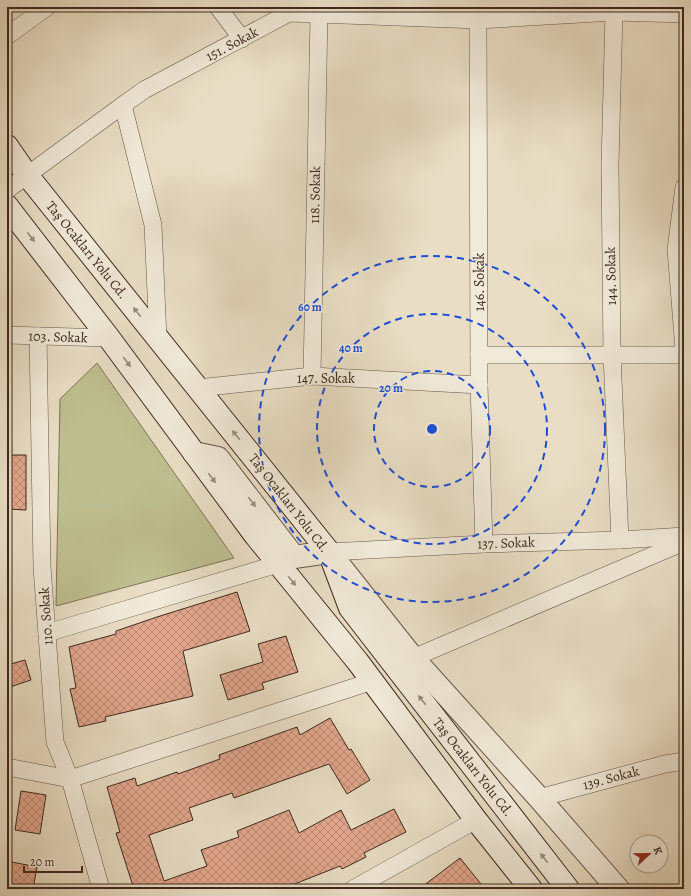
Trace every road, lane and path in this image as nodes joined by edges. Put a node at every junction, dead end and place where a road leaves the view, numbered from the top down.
1 (47, 7) edge
2 (218, 7) edge
3 (281, 12) edge
4 (528, 12) edge
5 (614, 12) junction
6 (441, 13) edge
7 (319, 14) junction
8 (684, 14) edge
9 (478, 20) junction
10 (7, 36) edge
11 (242, 39) junction
12 (123, 105) junction
13 (7, 146) edge
14 (27, 175) junction
15 (684, 187) edge
16 (7, 190) edge
17 (7, 206) edge
18 (7, 335) edge
19 (38, 336) junction
20 (109, 338) junction
21 (158, 339) junction
22 (684, 350) edge
23 (479, 355) junction
24 (612, 355) junction
25 (684, 355) edge
26 (312, 376) junction
27 (479, 386) junction
28 (198, 388) junction
29 (194, 453) junction
30 (684, 536) edge
31 (620, 540) junction
32 (684, 542) edge
33 (484, 544) junction
34 (329, 552) junction
35 (278, 564) junction
36 (47, 633) junction
37 (412, 658) junction
38 (373, 681) junction
39 (684, 761) edge
40 (7, 767) edge
41 (70, 778) junction
42 (539, 798) junction
43 (476, 820) junction
44 (101, 889) edge
45 (353, 889) edge
46 (531, 889) edge
47 (568, 889) edge
48 (618, 889) edge

1 - 10 street
2 - 11 street
3 - 7 street, 151. Sokak
3 - 11 street, 151. Sokak
4 - 5 street, 151. Sokak
4 - 9 street, 151. Sokak
5 - 8 street, 151. Sokak
5 - 24 street, 144. Sokak
6 - 7 street, 151. Sokak
6 - 9 street, 151. Sokak
7 - 26 street, 118. Sokak
9 - 23 street, 146. Sokak
11 - 12 street, 151. Sokak
12 - 14 street, 151. Sokak
12 - 21 street
13 - 14 main road, Taş Ocakları Yolu Cd.
14 - 16 street, 151. Sokak
21 -> 14 main road, Taş Ocakları Yolu Cd.
15 - 22 street
17 -> 20 main road, Taş Ocakları Yolu Cd.
18 - 19 street, 103. Sokak
19 - 20 street, 103. Sokak
19 - 36 street, 110. Sokak
20 -> 29 main road, Taş Ocakları Yolu Cd.
21 - 28 main road, Taş Ocakları Yolu Cd.
23 - 24 street
23 - 27 street, 146. Sokak
24 - 25 street
24 - 31 street, 144. Sokak
26 - 27 street, 147. Sokak
26 - 28 street, 147. Sokak
27 - 33 street, 146. Sokak
34 -> 28 main road, Taş Ocakları Yolu Cd.
29 -> 34 main road
29 -> 35 main road, Taş Ocakları Yolu Cd.
30 - 31 street, 137. Sokak
31 - 33 street, 137. Sokak
32 - 37 street
33 - 34 street, 137. Sokak
34 - 37 main road
47 -> 34 main road, Taş Ocakları Yolu Cd.
35 - 36 street
35 -> 38 main road, Taş Ocakları Yolu Cd.
36 - 41 street, 110. Sokak
37 - 42 main road
38 - 41 street
38 - 43 main road, Taş Ocakları Yolu Cd.
39 - 42 street, 139. Sokak
40 - 41 street
41 - 44 street, 110. Sokak
42 - 48 main road
43 - 45 street
43 - 46 main road, Taş Ocakları Yolu Cd.

